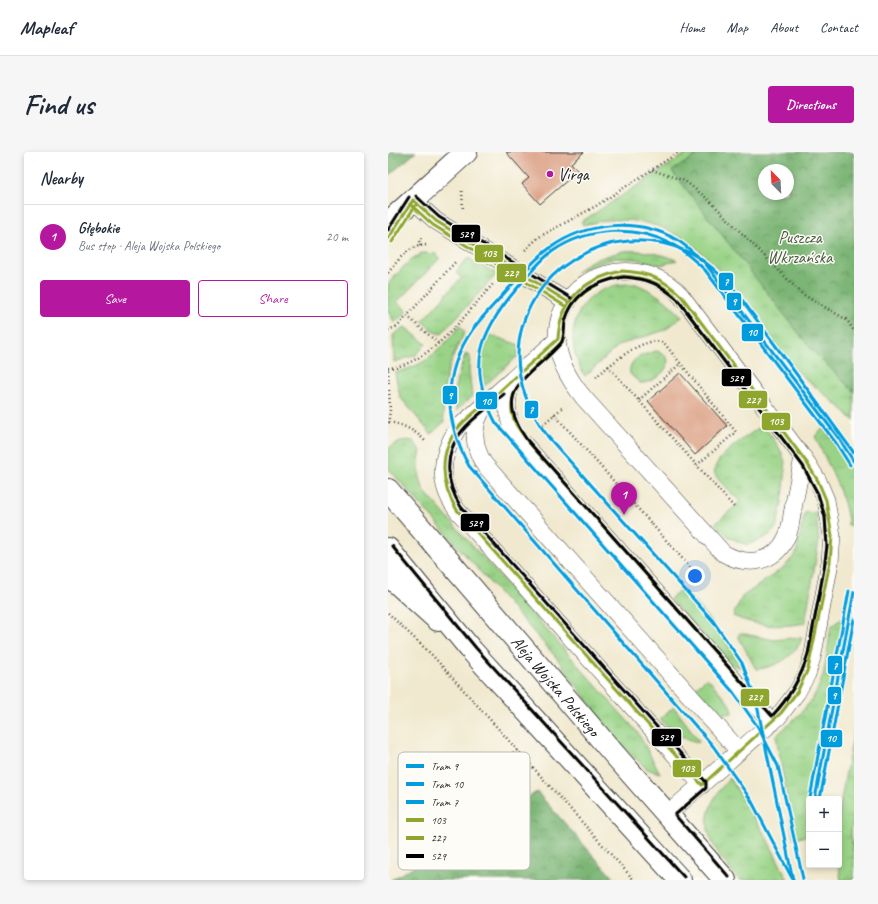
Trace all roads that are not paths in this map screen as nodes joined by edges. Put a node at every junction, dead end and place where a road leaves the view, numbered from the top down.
1 (466, 152) edge
2 (413, 200) junction
3 (388, 223) edge
4 (388, 239) edge
5 (568, 302) junction
6 (558, 339) junction
7 (524, 369) junction
8 (490, 399) junction
9 (803, 458) junction
10 (388, 490) edge
11 (388, 549) edge
12 (388, 575) edge
13 (472, 651) junction
14 (772, 723) junction
15 (739, 751) junction
16 (702, 785) junction
17 (668, 814) junction
18 (680, 880) edge
19 (725, 880) edge

1 - 2 main road
2 - 3 main road
2 - 4 main road
2 - 5 lane
5 - 6 lane
5 - 9 lane
6 - 7 lane
6 - 9 lane
7 - 8 lane
7 - 14 lane
8 - 15 lane
8 - 16 lane
9 - 14 lane
10 - 17 main road, Aleja Wojska Polskiego
11 - 13 main road
12 - 13 main road
13 - 18 main road
14 - 15 lane
15 - 16 lane
16 - 17 lane
17 - 19 main road, Aleja Wojska Polskiego

